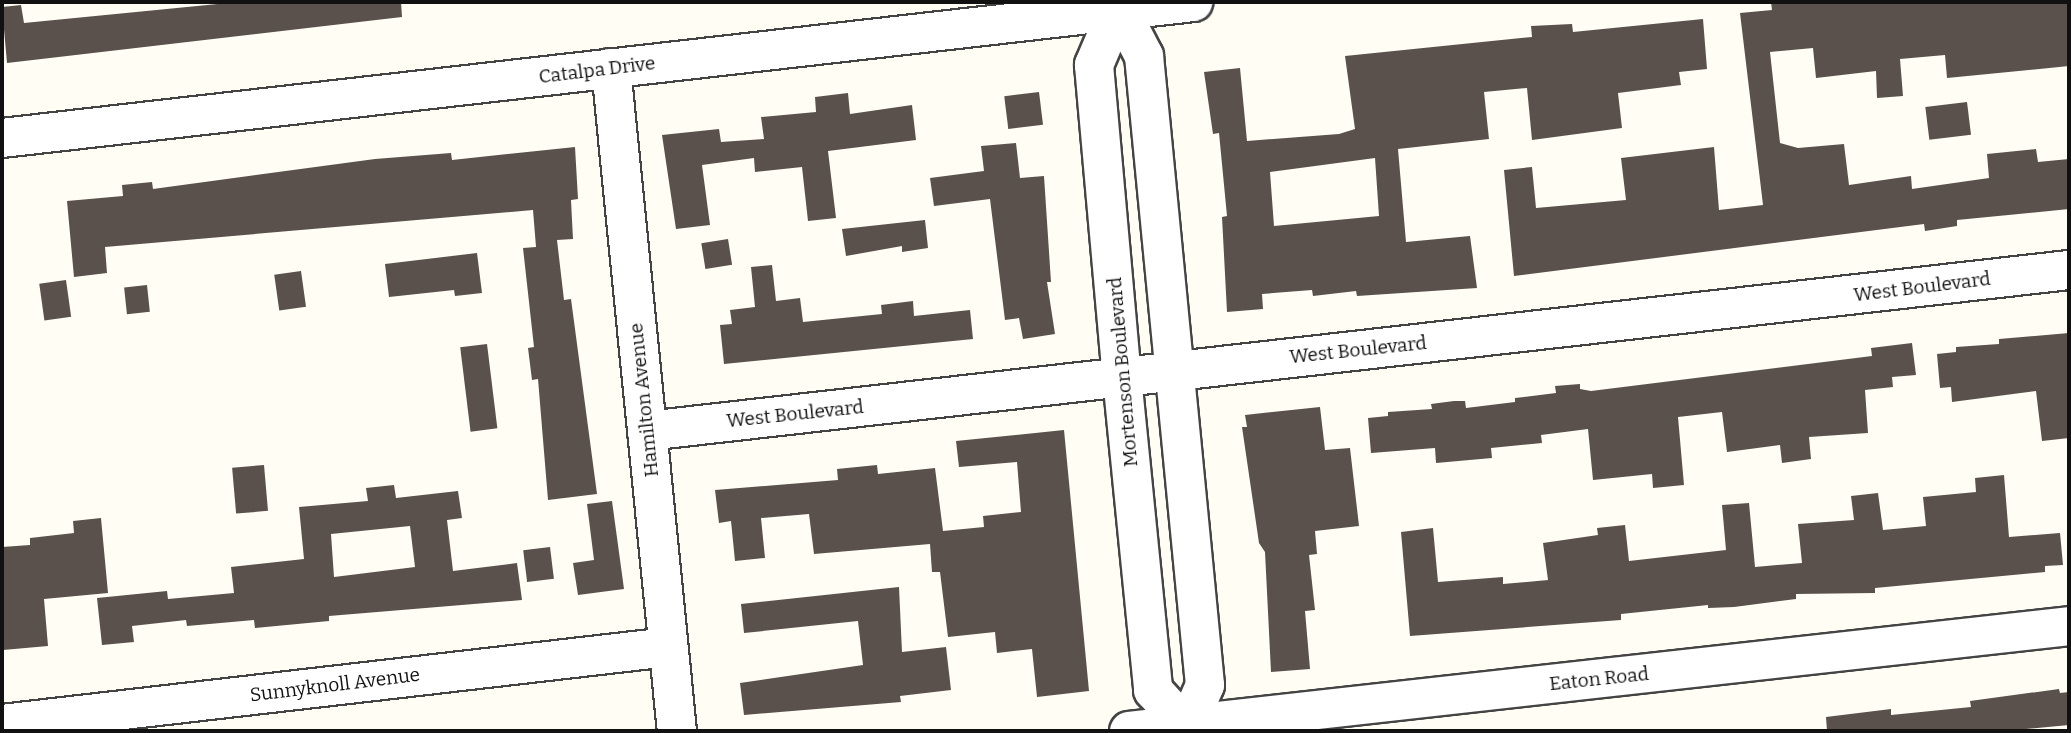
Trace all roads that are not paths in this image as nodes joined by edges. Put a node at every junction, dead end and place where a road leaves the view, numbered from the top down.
1 (1192, 2) edge
2 (1116, 6) edge
3 (611, 68) junction
4 (2, 138) edge
5 (2069, 270) edge
6 (1174, 371) junction
7 (1122, 377) junction
8 (647, 431) junction
9 (2069, 625) edge
10 (669, 647) junction
11 (2, 724) edge
12 (1185, 728) edge
13 (677, 731) edge
14 (1129, 731) edge

1 - 2 street, Catalpa Drive
2 - 3 street, Catalpa Drive
2 - 6 street
2 - 7 street, Mortenson Boulevard
3 - 4 street, Catalpa Drive
3 - 8 street, Hamilton Avenue
5 - 6 street, West Boulevard
6 - 7 street, West Boulevard
6 - 12 street
7 - 8 street, West Boulevard
7 - 12 street, Mortenson Boulevard
8 - 10 street, Hamilton Avenue
9 - 12 street, Eaton Road
10 - 11 street, Sunnyknoll Avenue
10 - 13 street, Hamilton Avenue
12 - 14 street, Eaton Road

